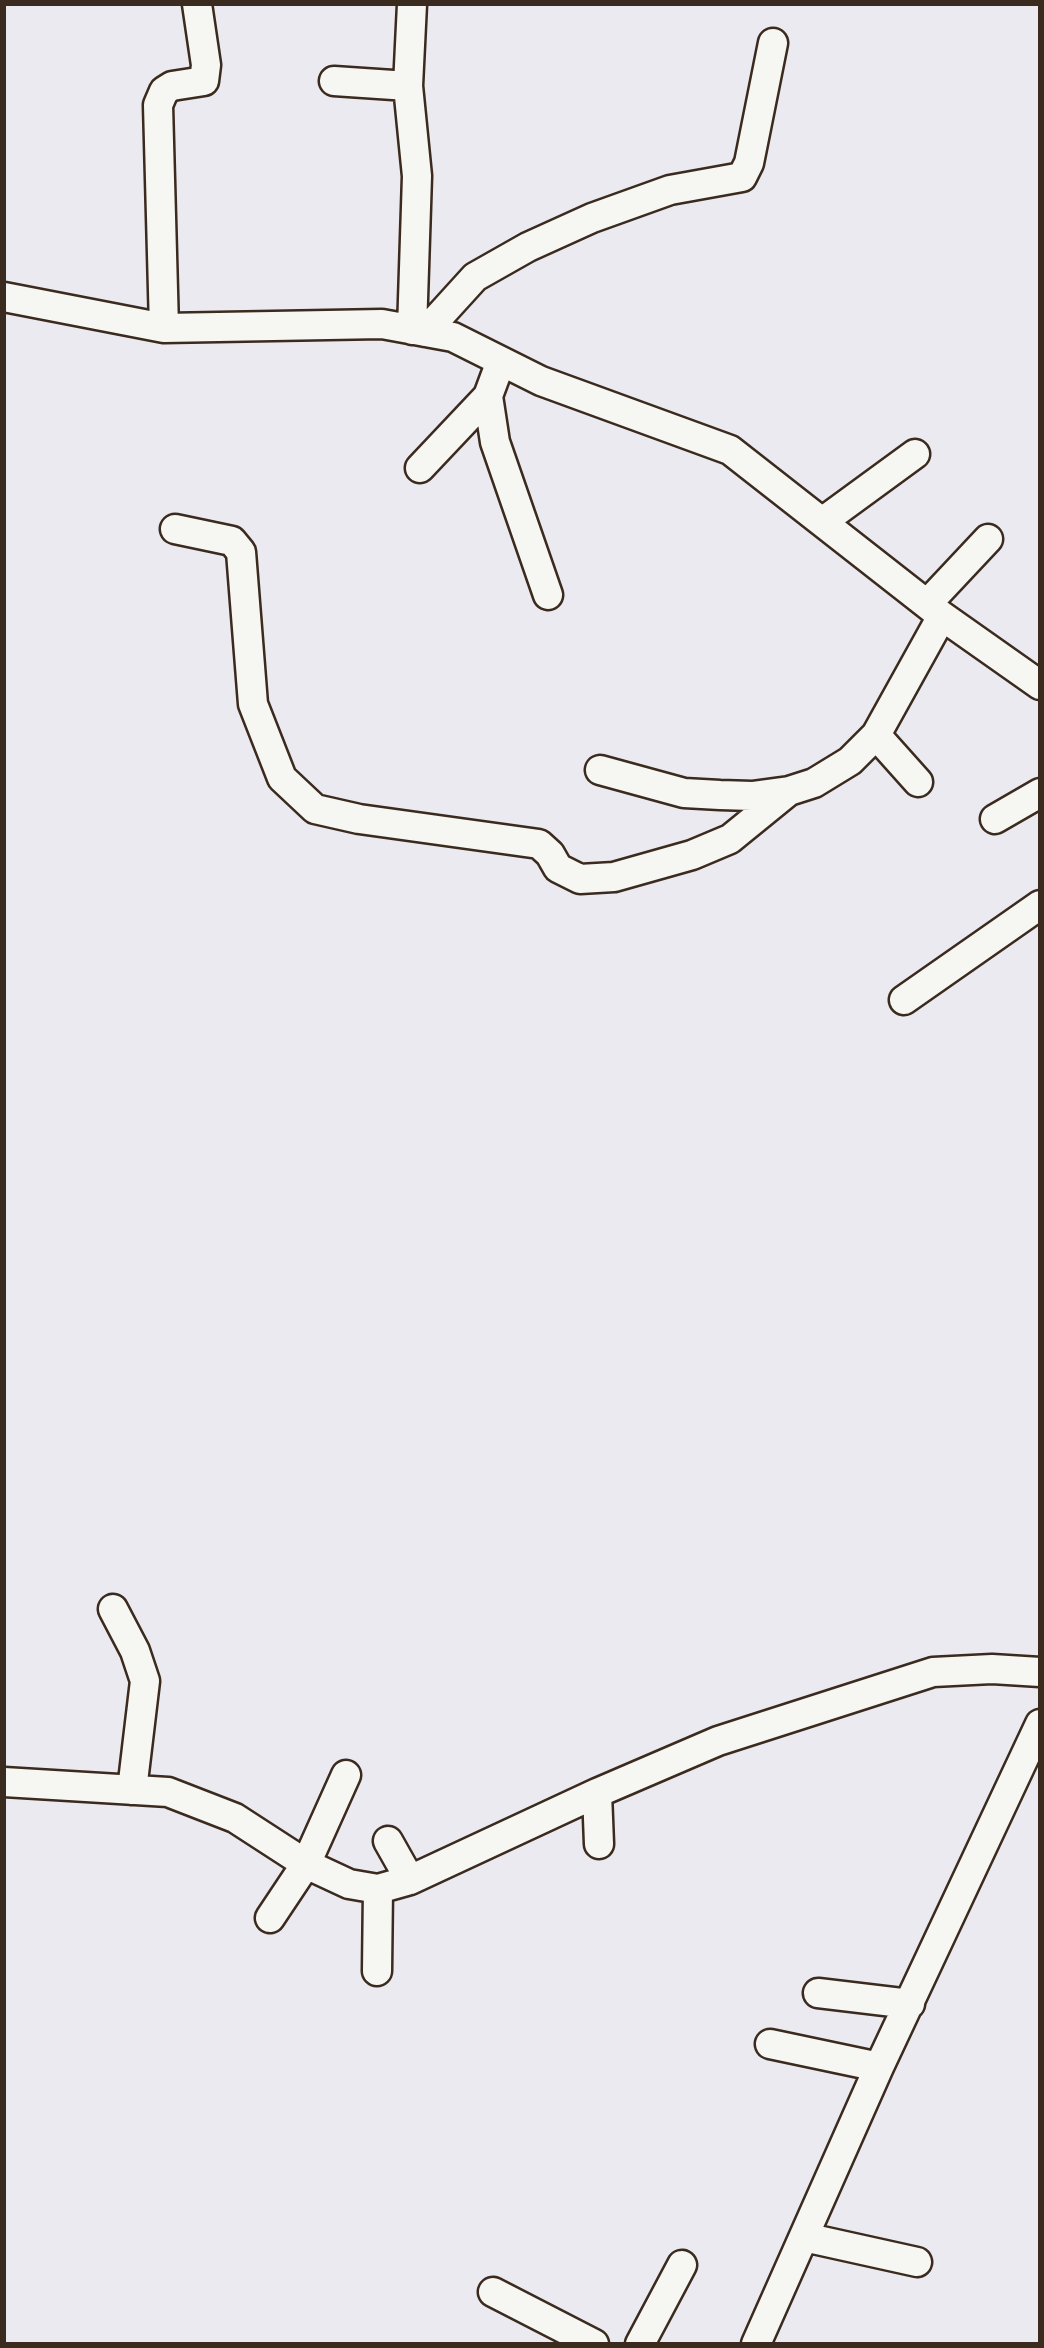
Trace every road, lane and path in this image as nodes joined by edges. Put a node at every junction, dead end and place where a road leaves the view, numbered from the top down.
1 (197, 4) edge
2 (412, 4) edge
3 (773, 44) dead end
4 (334, 81) dead end
5 (408, 86) junction
6 (4, 297) edge
7 (164, 328) junction
8 (419, 331) junction
9 (501, 361) junction
10 (488, 396) junction
11 (915, 454) dead end
12 (420, 468) dead end
13 (822, 522) junction
14 (175, 529) dead end
15 (988, 539) dead end
16 (548, 595) dead end
17 (934, 610) junction
18 (1040, 685) edge
19 (876, 735) junction
20 (600, 770) dead end
21 (918, 782) dead end
22 (789, 791) junction
23 (1040, 793) edge
24 (995, 819) dead end
25 (1040, 905) edge
26 (904, 1000) dead end
27 (113, 1609) dead end
28 (1040, 1672) edge
29 (1040, 1724) edge
30 (346, 1775) dead end
31 (4, 1782) edge
32 (132, 1790) junction
33 (597, 1792) junction
34 (388, 1841) dead end
35 (599, 1844) dead end
36 (306, 1864) junction
37 (410, 1880) junction
38 (378, 1889) junction
39 (270, 1918) dead end
40 (377, 1971) dead end
41 (818, 1993) dead end
42 (910, 2004) junction
43 (770, 2044) dead end
44 (879, 2067) junction
45 (804, 2237) junction
46 (917, 2262) dead end
47 (682, 2265) dead end
48 (494, 2292) dead end
49 (594, 2343) edge
50 (640, 2343) edge
51 (756, 2343) edge

1 - 7 street
2 - 5 street
3 - 8 street
4 - 5 street
5 - 8 street
6 - 7 street
7 - 8 street
8 - 9 street
9 - 10 street
9 - 13 street
10 - 12 street
10 - 16 street
11 - 13 street
13 - 17 street
14 - 22 street
15 - 17 street
17 - 18 street
17 - 19 street
19 - 21 street
19 - 22 street
20 - 22 street
23 - 24 street
25 - 26 street
27 - 32 street
28 - 33 street
29 - 42 street
30 - 36 street
31 - 32 street
32 - 36 street
33 - 35 street
33 - 37 street
34 - 37 street
36 - 38 street
36 - 39 street
37 - 38 street
38 - 40 street
41 - 42 street
42 - 44 street
43 - 44 street
44 - 45 street
45 - 46 street
45 - 51 street
47 - 50 street
48 - 49 street

